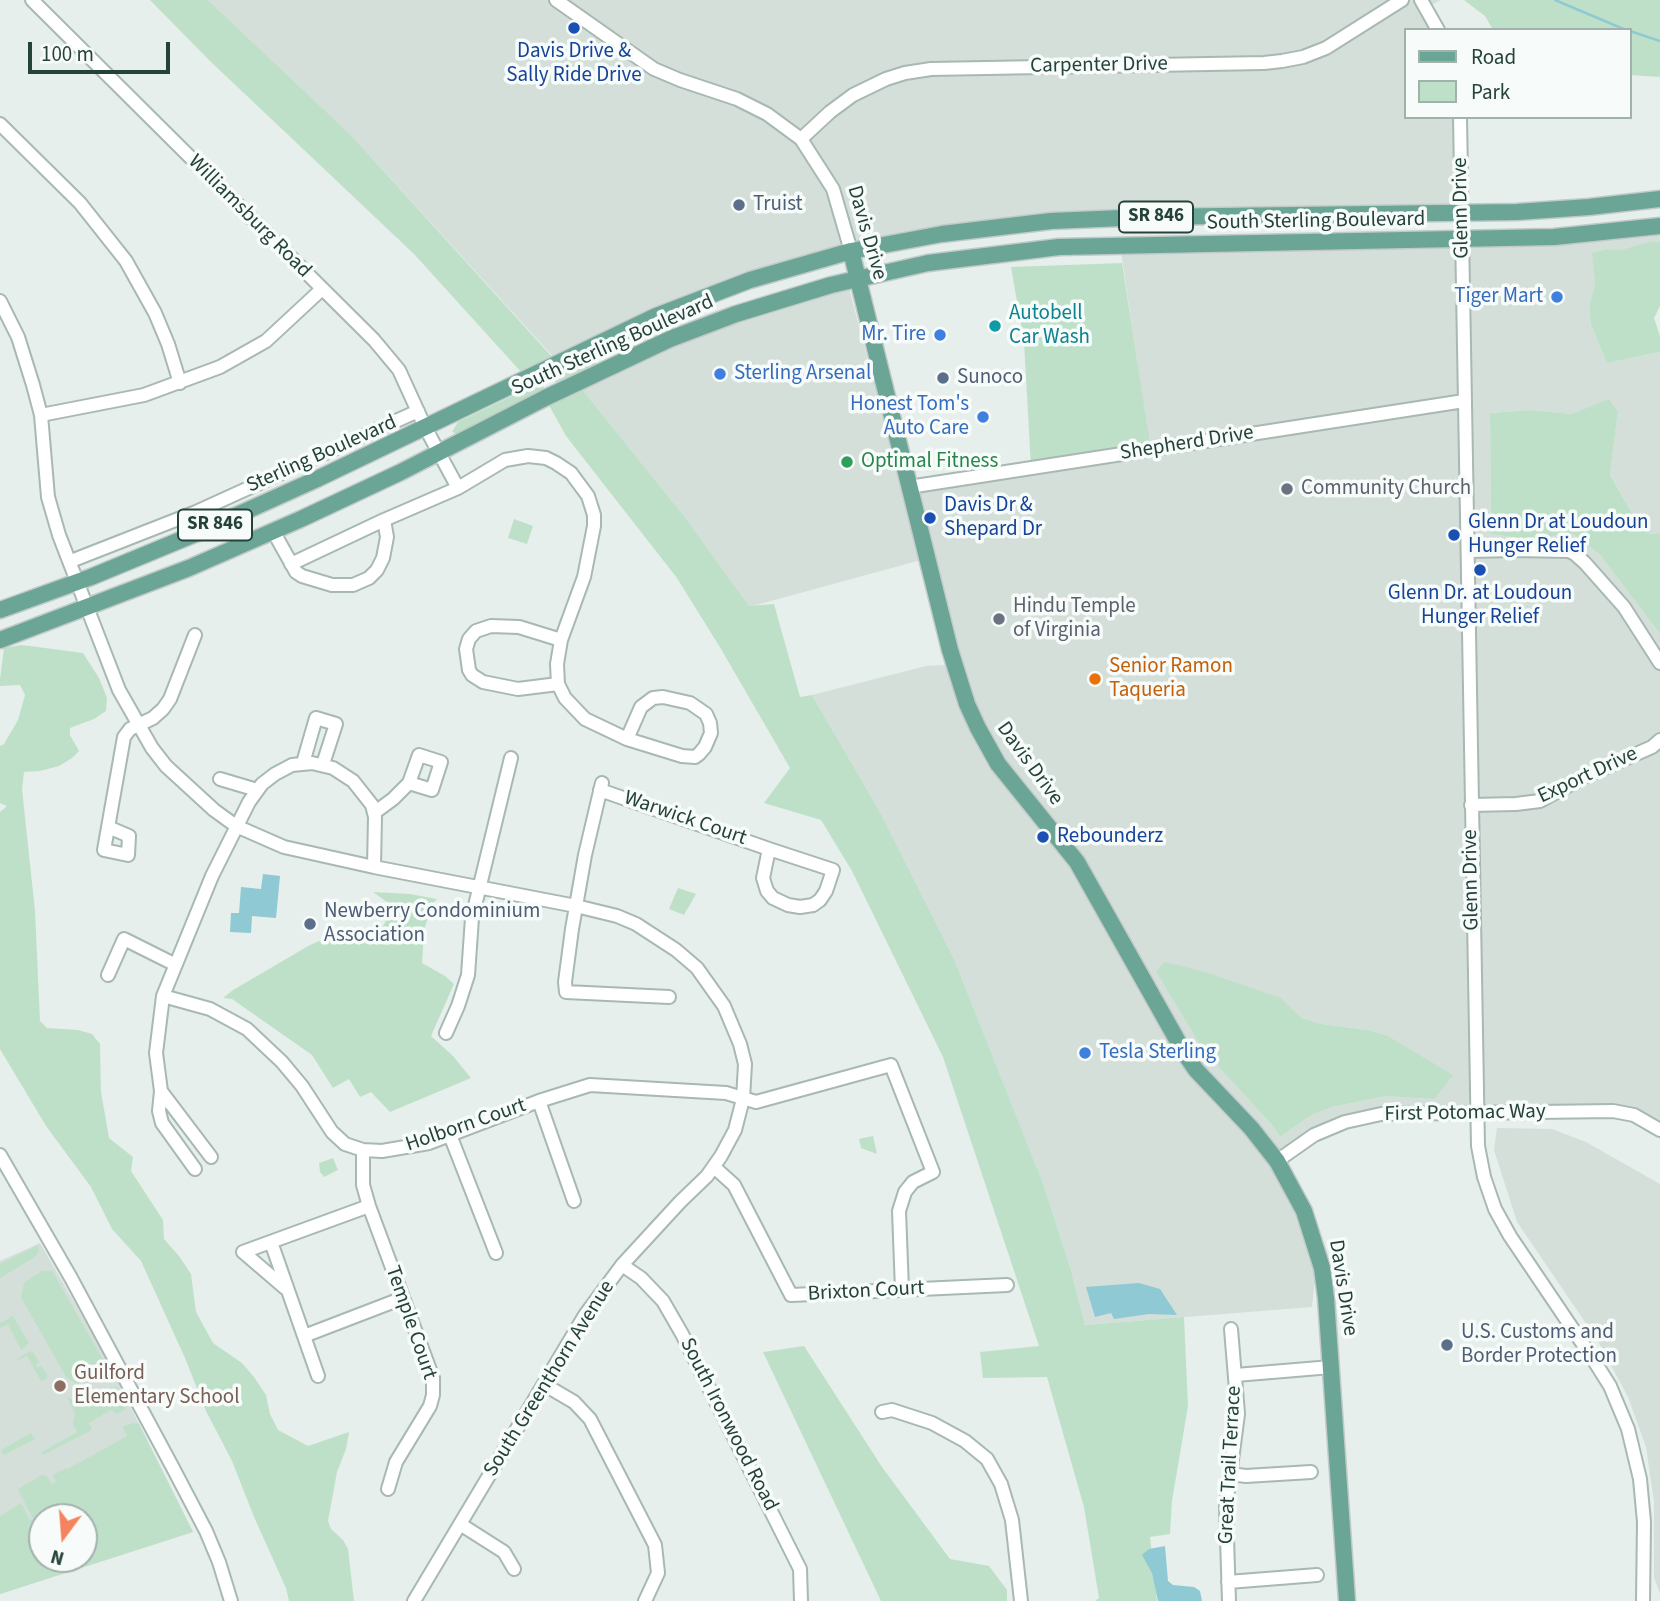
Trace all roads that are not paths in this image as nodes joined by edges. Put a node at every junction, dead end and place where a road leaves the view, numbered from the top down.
1 (32, 0) edge
2 (556, 0) edge
3 (1402, 0) edge
4 (1422, 0) edge
5 (1437, 28) edge
6 (1460, 119) edge
7 (0, 124) edge
8 (801, 139) junction
9 (1660, 199) edge
10 (1462, 213) junction
11 (1660, 226) edge
12 (1463, 241) junction
13 (851, 251) junction
14 (858, 278) junction
15 (322, 289) junction
16 (0, 300) edge
17 (180, 383) junction
18 (1464, 401) junction
19 (418, 411) junction
20 (41, 415) junction
21 (425, 427) junction
22 (440, 452) junction
23 (909, 487) junction
24 (458, 488) junction
25 (384, 520) junction
26 (273, 531) junction
27 (1468, 551) junction
28 (71, 561) junction
29 (291, 564) junction
30 (78, 582) junction
31 (87, 607) junction
32 (0, 610) edge
33 (195, 635) dead end
34 (0, 640) edge
35 (561, 640) junction
36 (1660, 663) edge
37 (558, 684) junction
38 (138, 724) junction
39 (627, 739) junction
40 (1660, 740) edge
41 (511, 758) dead end
42 (303, 763) junction
43 (323, 764) junction
44 (220, 779) dead end
45 (409, 783) dead end
46 (257, 790) junction
47 (1471, 805) junction
48 (374, 813) junction
49 (236, 825) junction
50 (108, 827) dead end
51 (769, 849) junction
52 (374, 867) junction
53 (478, 888) junction
54 (576, 906) junction
55 (174, 964) junction
56 (108, 975) dead end
57 (163, 996) junction
58 (669, 997) dead end
59 (446, 1033) dead end
60 (160, 1091) junction
61 (743, 1099) junction
62 (539, 1101) junction
63 (1476, 1112) junction
64 (1660, 1130) edge
65 (450, 1135) junction
66 (363, 1150) junction
67 (0, 1155) edge
68 (211, 1157) dead end
69 (1277, 1161) junction
70 (714, 1167) junction
71 (195, 1168) dead end
72 (3, 1169) edge
73 (574, 1201) dead end
74 (369, 1206) junction
75 (271, 1242) junction
76 (496, 1253) dead end
77 (622, 1265) junction
78 (1007, 1285) dead end
79 (285, 1288) junction
80 (902, 1290) junction
81 (403, 1298) junction
82 (1231, 1329) dead end
83 (304, 1336) junction
84 (1331, 1367) junction
85 (1236, 1375) junction
86 (318, 1376) dead end
87 (545, 1385) junction
88 (882, 1412) dead end
89 (1311, 1472) dead end
90 (1230, 1474) junction
91 (388, 1489) dead end
92 (460, 1524) junction
93 (514, 1569) dead end
94 (1317, 1575) dead end
95 (1228, 1582) junction
96 (231, 1601) edge
97 (414, 1601) edge
98 (645, 1601) edge
99 (801, 1601) edge
100 (1021, 1601) edge
101 (1229, 1601) edge
102 (1347, 1601) edge
103 (1643, 1601) edge

1 - 15 street, Williamsburg Road
2 - 8 street, Davis Drive
3 - 8 street, Carpenter Drive
4 - 5 street
6 - 10 street, Glenn Drive
7 - 17 street
8 - 13 street, Davis Drive
9 - 10 main road, South Sterling Boulevard / SR 846
10 - 12 street, Glenn Drive
10 - 13 main road, South Sterling Boulevard / SR 846
11 - 12 main road, South Sterling Boulevard / SR 846
12 - 14 main road, South Sterling Boulevard / SR 846
12 - 18 street, Glenn Drive
13 - 14 main road, Davis Drive
13 - 21 main road, South Sterling Boulevard / SR 846
14 - 22 main road, South Sterling Boulevard / SR 846
14 - 23 main road, Davis Drive
15 - 17 street
15 - 19 street, Williamsburg Road
16 - 20 street, South Greenthorn Avenue
17 - 20 street
18 - 23 street, Shepherd Drive
18 - 27 street, Glenn Drive
19 - 21 street, Williamsburg Road
19 - 28 street, Sterling Boulevard
20 - 28 street, South Greenthorn Avenue
21 - 22 street, Williamsburg Road
21 - 30 main road, South Sterling Boulevard / SR 846
22 - 24 street, Williamsburg Road
22 - 26 main road, South Sterling Boulevard / SR 846
23 - 69 main road, Davis Drive
24 - 25 street
24 - 35 street
25 - 29 street
25 - 29 street
26 - 29 street
26 - 31 main road, South Sterling Boulevard / SR 846
27 - 36 street
27 - 47 street, Glenn Drive
28 - 30 street, South Greenthorn Avenue
30 - 31 street, South Greenthorn Avenue
30 - 32 main road, South Sterling Boulevard / SR 846
31 - 34 main road, South Sterling Boulevard / SR 846
31 - 38 street, South Greenthorn Avenue
33 - 38 street
35 - 37 street
35 - 37 street
37 - 39 street
38 - 49 street, South Greenthorn Avenue
38 - 50 street
39 - 39 street
40 - 47 street, Export Drive
41 - 53 street
42 - 43 street
42 - 43 street
42 - 46 street
43 - 48 street
44 - 46 street
45 - 48 street
46 - 49 street
47 - 63 street, Glenn Drive
48 - 52 street
49 - 52 street, South Greenthorn Avenue
49 - 55 street
51 - 51 street, Warwick Court
51 - 54 street, Warwick Court
52 - 53 street, South Greenthorn Avenue
53 - 54 street, South Greenthorn Avenue
53 - 59 street
54 - 58 street
54 - 61 street, South Greenthorn Avenue
55 - 56 street
55 - 57 street
57 - 60 street
57 - 66 street
60 - 68 street
60 - 71 street
61 - 62 street, Holborn Court
61 - 70 street, South Greenthorn Avenue
61 - 80 street, Holborn Court
62 - 65 street, Holborn Court
62 - 73 street
63 - 64 street, First Potomac Way
63 - 69 street, First Potomac Way
63 - 103 street, Glenn Drive
65 - 66 street, Holborn Court
65 - 76 street
66 - 74 street, Temple Court
67 - 72 street
69 - 84 main road, Davis Drive
70 - 77 street, South Greenthorn Avenue
70 - 80 street, Brixton Court
72 - 96 street
74 - 75 street
74 - 81 street, Temple Court
75 - 79 street
75 - 79 street
77 - 87 street, South Greenthorn Avenue
77 - 99 street, South Ironwood Road
78 - 80 street, Brixton Court
79 - 83 street
81 - 83 street
81 - 91 street, Temple Court
82 - 85 street, Great Trail Terrace
83 - 86 street
84 - 85 street
84 - 102 main road, Davis Drive
85 - 90 street, Great Trail Terrace
87 - 92 street, South Greenthorn Avenue
87 - 98 street
88 - 100 street
89 - 90 street
90 - 95 street, Great Trail Terrace
92 - 93 street
92 - 97 street, South Greenthorn Avenue
94 - 95 street
95 - 101 street, Great Trail Terrace

